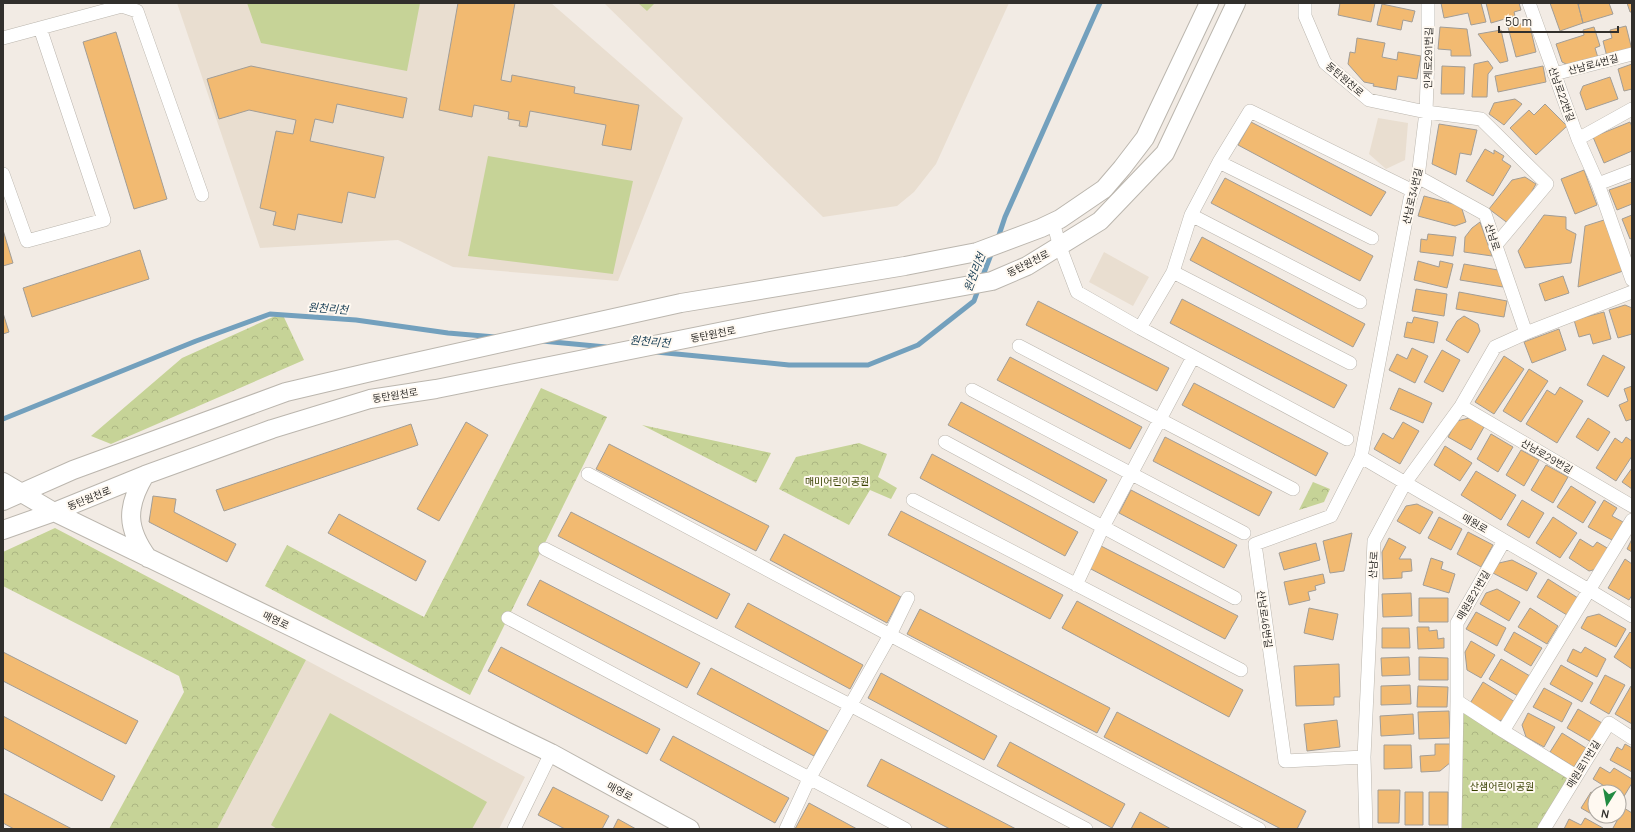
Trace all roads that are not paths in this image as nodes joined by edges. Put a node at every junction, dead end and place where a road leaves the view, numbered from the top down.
1 (1209, 3) edge
2 (1236, 3) edge
3 (1305, 3) edge
4 (1428, 3) edge
5 (1529, 3) edge
6 (40, 28) junction
7 (3, 38) edge
8 (1632, 54) edge
9 (1554, 74) junction
10 (1632, 109) edge
11 (1426, 112) junction
12 (1578, 139) junction
13 (1219, 162) junction
14 (1632, 172) edge
15 (3, 174) edge
16 (1418, 177) junction
17 (1598, 184) junction
18 (1413, 190) junction
19 (202, 195) dead end
20 (1191, 215) junction
21 (1047, 225) junction
22 (1372, 238) dead end
23 (1495, 246) junction
24 (1060, 247) junction
25 (1173, 272) junction
26 (1632, 280) edge
27 (1632, 292) edge
28 (1360, 302) dead end
29 (1140, 328) junction
30 (1526, 333) junction
31 (1019, 346) dead end
32 (1193, 357) junction
33 (1350, 363) dead end
34 (972, 390) dead end
35 (1461, 406) junction
36 (1160, 419) junction
37 (1347, 439) dead end
38 (945, 442) dead end
39 (1361, 456) junction
40 (588, 474) dead end
41 (1131, 474) junction
42 (145, 475) junction
43 (3, 482) edge
44 (1405, 483) junction
45 (1293, 489) dead end
46 (23, 494) junction
47 (914, 500) dead end
48 (3, 502) edge
49 (1632, 506) edge
50 (54, 512) junction
51 (1632, 520) edge
52 (1103, 527) junction
53 (3, 530) edge
54 (1244, 534) dead end
55 (1504, 540) junction
56 (545, 549) dead end
57 (148, 558) junction
58 (1076, 584) junction
59 (1589, 590) junction
60 (908, 598) dead end
61 (1235, 598) dead end
62 (1632, 616) edge
63 (508, 618) dead end
64 (890, 634) junction
65 (1241, 670) dead end
66 (1457, 701) junction
67 (850, 705) junction
68 (1503, 731) junction
69 (1632, 738) edge
70 (550, 753) junction
71 (1364, 758) junction
72 (1576, 776) junction
73 (809, 779) junction
74 (514, 829) edge
75 (690, 829) edge
76 (786, 829) edge
77 (905, 829) edge
78 (1086, 829) edge
79 (1259, 829) edge
80 (1366, 829) edge
81 (1455, 829) edge
82 (1544, 829) edge

1 - 21 main road
2 - 24 main road, 동탄원천로
3 - 11 street, 동탄원천로
4 - 11 street, 인계로291번길
5 - 9 street, 산남로22번길
6 - 7 street
6 - 15 street
6 - 19 street
8 - 9 street, 산남로4번길
9 - 12 street, 산남로22번길
10 - 12 street
11 - 16 street, 산남로34번길
11 - 23 street
12 - 17 street, 산남로22번길
13 - 18 street
13 - 20 street
13 - 22 street
14 - 17 street
16 - 18 street, 산남로34번길
16 - 23 street, 산남로
17 - 26 street, 산남로22번길
18 - 39 street, 산남로34번길
20 - 25 street
20 - 28 street
21 - 24 street
21 - 46 main road
23 - 30 street, 산남로
24 - 29 street
24 - 42 main road, 동탄원천로
25 - 29 street
25 - 33 street
27 - 30 street, 산남로
29 - 32 street
30 - 35 street, 산남로
31 - 36 street
32 - 36 street
32 - 37 street
34 - 41 street
35 - 44 street, 산남로
35 - 49 street, 산남로29번길
36 - 41 street
36 - 45 street
38 - 52 street
39 - 44 street, 매원로
39 - 71 street, 산남로46번길
40 - 64 street
41 - 52 street
41 - 54 street
42 - 50 main road, 동탄원천로
42 - 57 main road
43 - 46 main road, 매영로
44 - 55 street, 매원로
44 - 71 street, 산남로
46 - 48 main road
46 - 50 main road, 매영로
47 - 58 street
50 - 53 main road, 동탄원천로
50 - 57 main road, 매영로
51 - 59 street
52 - 58 street
52 - 61 street
55 - 59 street, 매원로
55 - 66 street, 매원로21번길
56 - 67 street
57 - 70 main road, 매영로
58 - 65 street
59 - 62 street, 매원로
59 - 68 street
60 - 64 street
63 - 73 street
64 - 67 street
64 - 79 street
66 - 68 street
66 - 81 street, 매원로21번길
67 - 73 street
67 - 78 street
68 - 72 street
69 - 72 street, 매원로11번길
70 - 74 street
70 - 75 main road, 매영로
71 - 80 street, 산남로
72 - 82 street, 매원로11번길
73 - 76 street
73 - 77 street

